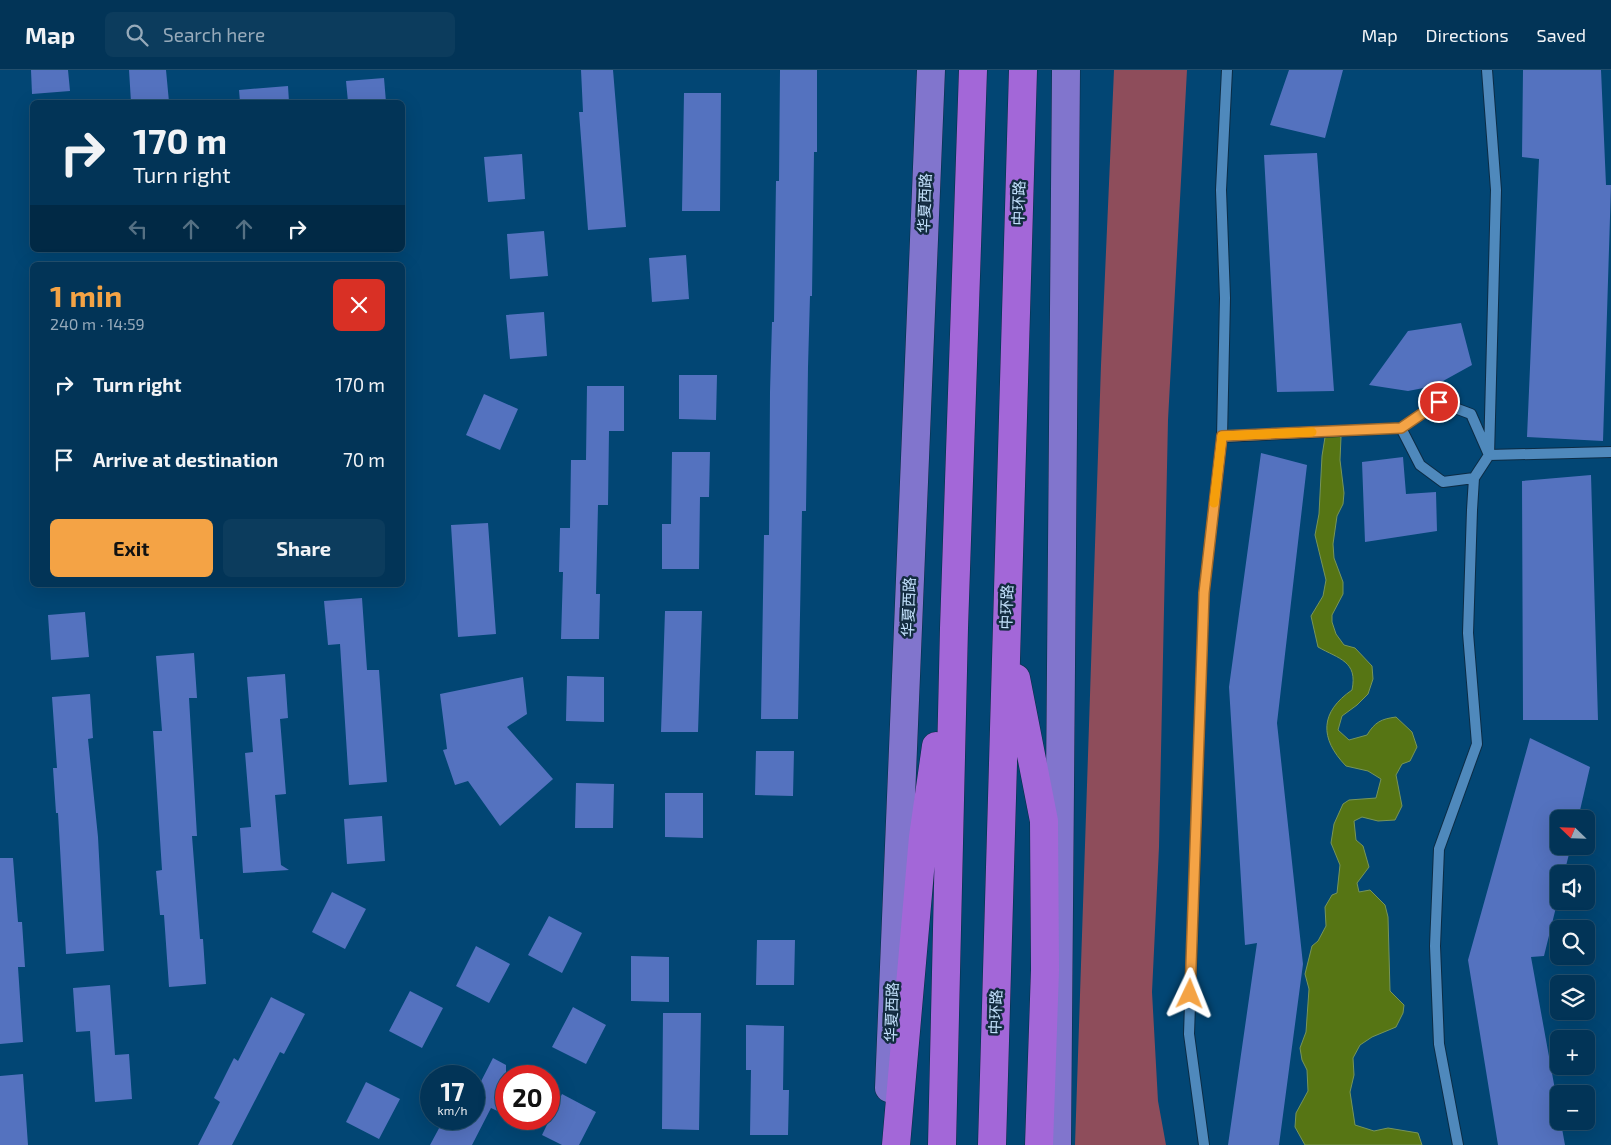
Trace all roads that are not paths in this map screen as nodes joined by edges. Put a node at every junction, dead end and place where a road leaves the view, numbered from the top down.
1 (931, 70) edge
2 (973, 70) edge
3 (1023, 70) edge
4 (1066, 70) edge
5 (1227, 70) edge
6 (1487, 70) edge
7 (1401, 428) junction
8 (1222, 436) junction
9 (1611, 452) edge
10 (1489, 455) junction
11 (1474, 478) junction
12 (954, 628) junction
13 (1007, 628) junction
14 (888, 1145) edge
15 (896, 1145) edge
16 (942, 1145) edge
17 (992, 1145) edge
18 (1054, 1145) edge
19 (1204, 1145) edge
20 (1458, 1145) edge

1 - 14 main road, 华夏西路
2 - 12 highway
3 - 13 highway, 中环路
4 - 18 main road
5 - 8 lane
6 - 10 lane
7 - 8 lane
7 - 10 lane
7 - 11 lane
8 - 19 lane
9 - 10 lane
10 - 11 lane
11 - 20 lane
12 - 15 highway
12 - 16 highway
13 - 17 highway, 中环路
13 - 18 highway

